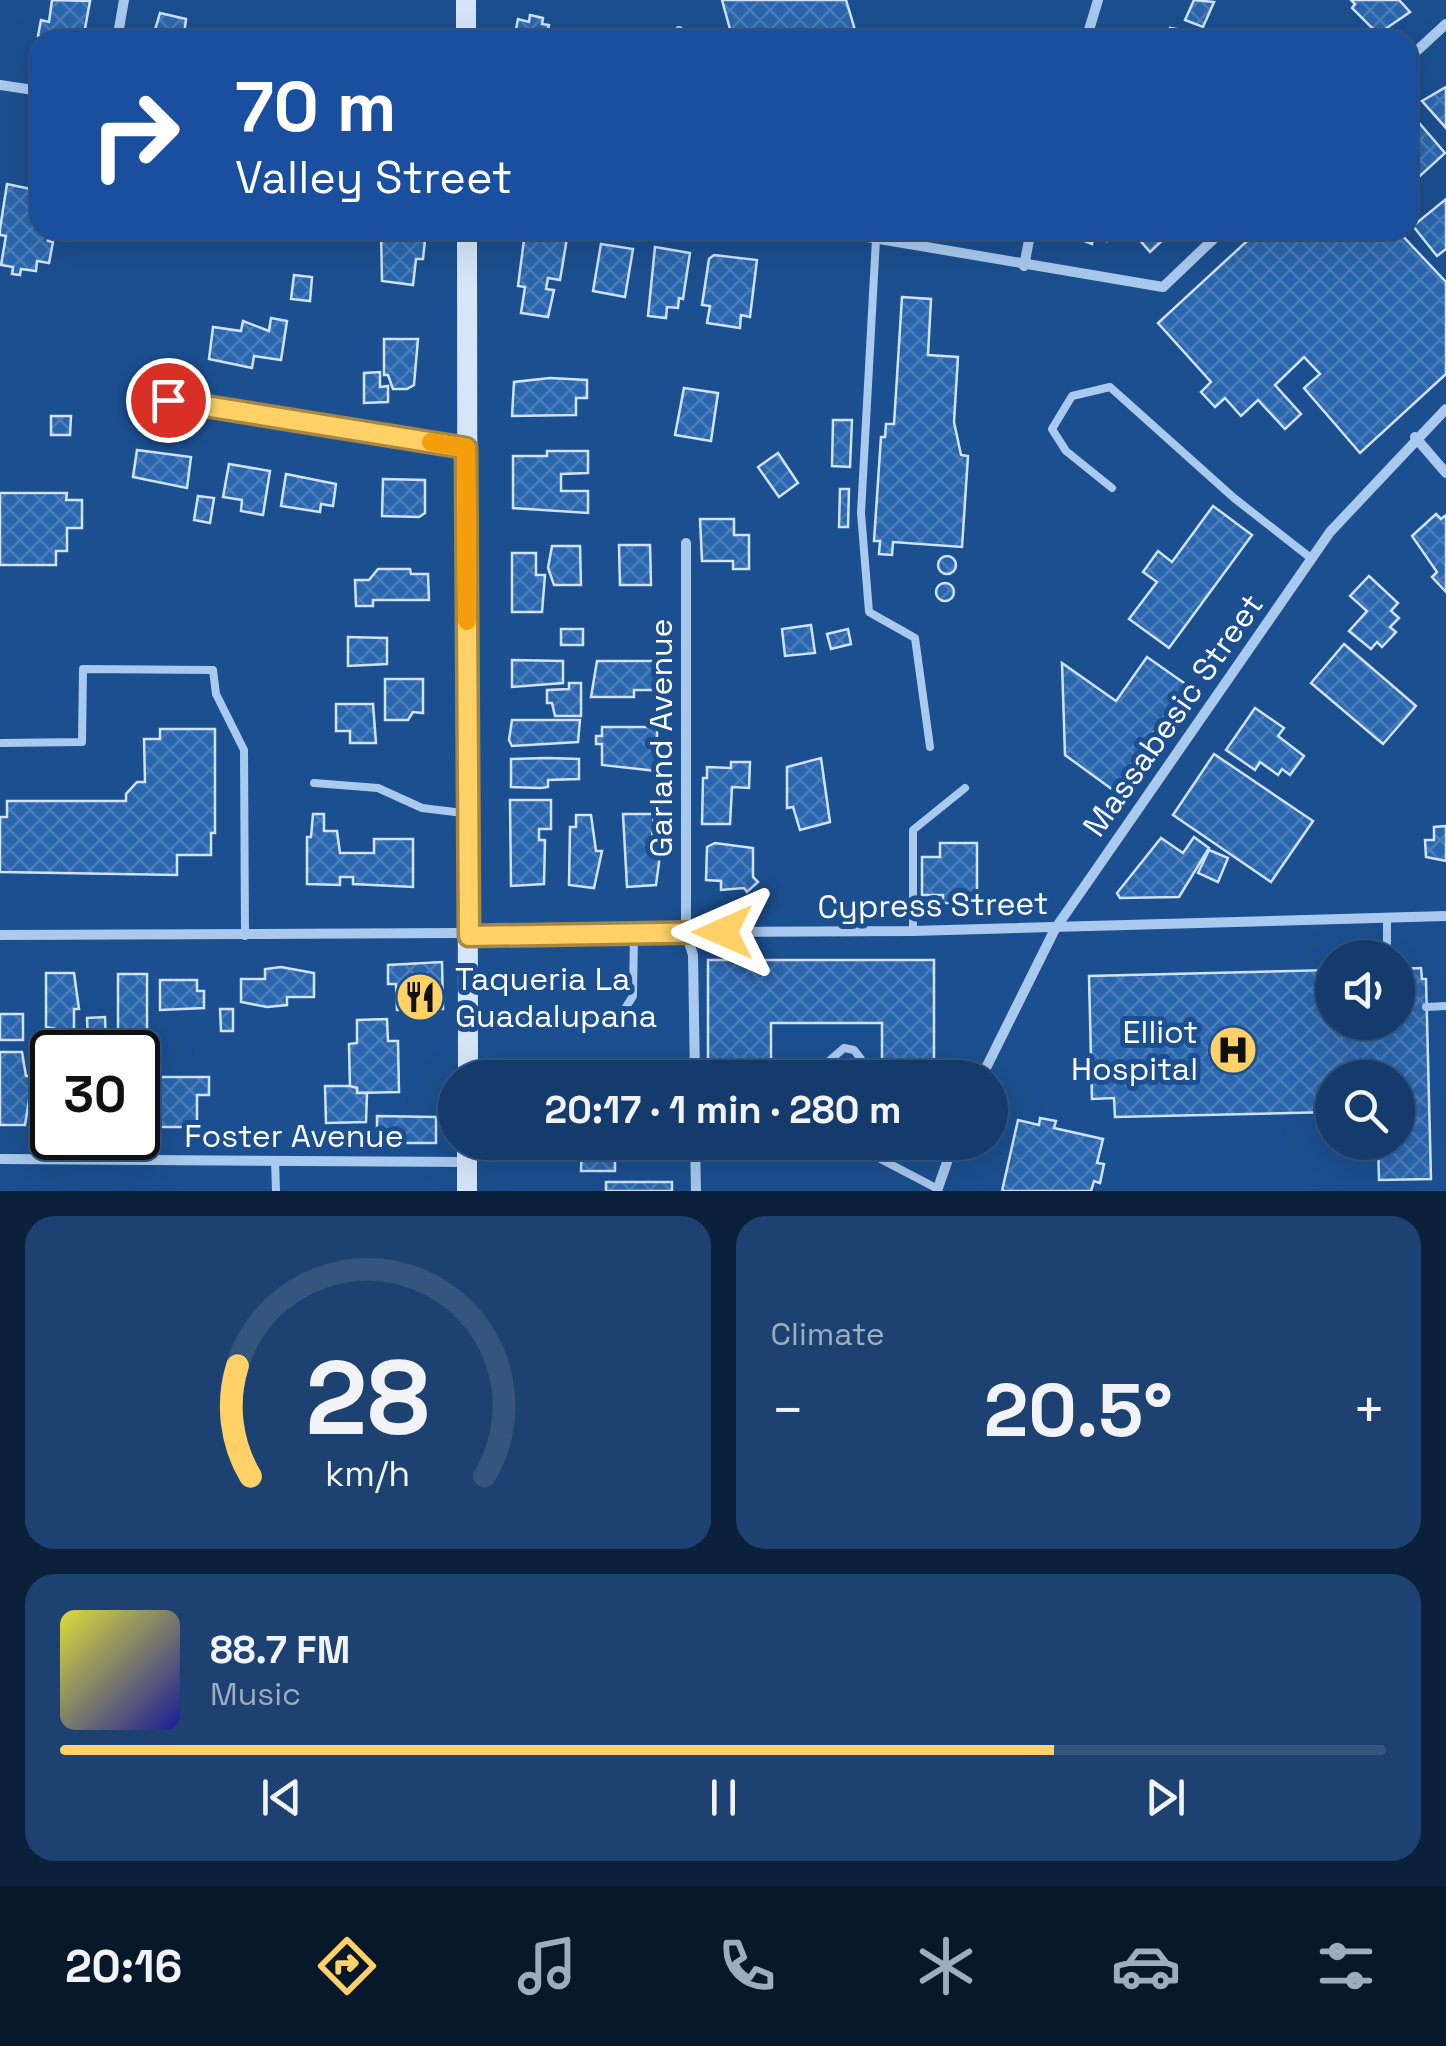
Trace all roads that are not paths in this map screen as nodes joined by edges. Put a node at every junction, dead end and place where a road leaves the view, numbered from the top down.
1 (124, 0) edge
2 (466, 0) edge
3 (1098, 0) edge
4 (1446, 24) edge
5 (119, 30) edge
6 (466, 30) edge
7 (1089, 30) edge
8 (1418, 50) edge
9 (0, 84) edge
10 (30, 89) edge
11 (466, 240) edge
12 (876, 240) edge
13 (881, 240) edge
14 (1029, 240) edge
15 (1213, 240) edge
16 (1024, 266) junction
17 (168, 400) dead end
18 (1446, 409) edge
19 (1415, 437) junction
20 (466, 448) junction
21 (1446, 473) edge
22 (1112, 488) dead end
23 (686, 542) dead end
24 (1312, 558) junction
25 (0, 742) edge
26 (930, 747) dead end
27 (314, 783) dead end
28 (966, 788) dead end
29 (468, 813) junction
30 (1446, 916) edge
31 (1387, 918) junction
32 (1055, 929) junction
33 (912, 931) junction
34 (686, 932) junction
35 (634, 933) junction
36 (0, 935) edge
37 (245, 936) junction
38 (469, 936) junction
39 (1387, 940) edge
40 (1446, 1006) edge
41 (1426, 1007) dead end
42 (468, 1017) junction
43 (468, 1060) edge
44 (696, 1060) edge
45 (830, 1060) edge
46 (861, 1060) edge
47 (990, 1060) edge
48 (438, 1153) edge
49 (0, 1159) edge
50 (467, 1160) edge
51 (696, 1160) edge
52 (882, 1160) edge
53 (948, 1160) edge
54 (275, 1161) junction
55 (938, 1190) edge
56 (276, 1191) edge
57 (467, 1191) edge
58 (696, 1191) edge

1 - 5 street
2 - 6 main road
3 - 7 street
4 - 8 street
9 - 10 street
11 - 20 main road
12 - 26 lane
13 - 16 street
14 - 16 street
15 - 16 street
17 - 20 street
18 - 19 street, Massabesic Street
19 - 21 street
19 - 24 street, Massabesic Street
20 - 29 main road
22 - 24 lane
23 - 34 street, Garland Avenue
24 - 32 street, Massabesic Street
25 - 37 lane
27 - 29 lane
28 - 33 lane
29 - 38 main road
30 - 31 street, Cypress Street
31 - 32 street, Cypress Street
31 - 39 lane
32 - 33 street, Cypress Street
32 - 47 street, Massabesic Street
33 - 34 street, Cypress Street
34 - 35 street, Cypress Street
34 - 44 street, Garland Avenue
35 - 38 street, Cypress Street
35 - 42 lane
36 - 37 street, Cypress Street
37 - 38 street, Cypress Street
38 - 42 main road
40 - 41 lane
42 - 43 main road
45 - 46 lane
48 - 54 street, Foster Avenue
49 - 54 street, Foster Avenue
50 - 57 main road
51 - 58 street
52 - 55 lane
53 - 55 street
54 - 56 lane

